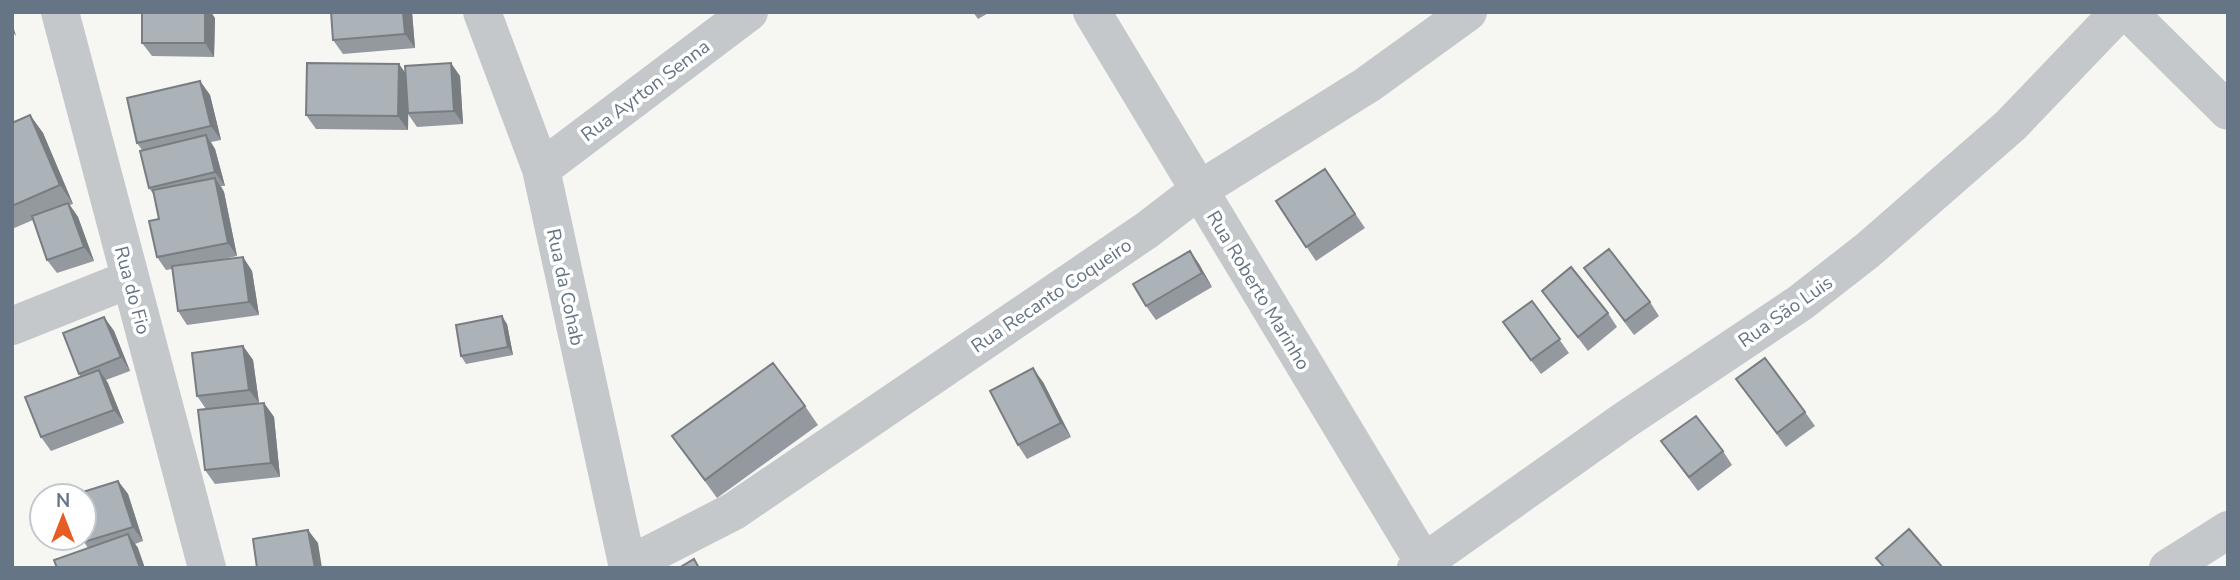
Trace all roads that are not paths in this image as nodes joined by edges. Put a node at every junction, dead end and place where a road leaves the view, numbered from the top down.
1 (60, 12) edge
2 (482, 12) edge
3 (749, 12) edge
4 (1092, 12) edge
5 (1468, 12) edge
6 (2119, 12) edge
7 (2128, 12) edge
8 (2228, 111) edge
9 (541, 169) junction
10 (1199, 190) junction
11 (130, 279) junction
12 (12, 326) edge
13 (2228, 530) edge
14 (1422, 565) edge
15 (628, 567) edge
16 (207, 568) edge
17 (2168, 568) edge

1 - 11 street, Rua do Fio
2 - 9 street, Rua da Cohab
3 - 9 street, Rua Ayrton Senna
4 - 10 street, Rua Roberto Marinho
5 - 10 street, Rua Recanto Coqueiro
6 - 14 street, Rua São Luis
7 - 8 street
9 - 15 street, Rua da Cohab
10 - 14 street, Rua Roberto Marinho
10 - 15 street, Rua Recanto Coqueiro
11 - 12 street
11 - 16 street, Rua do Fio
13 - 17 street

